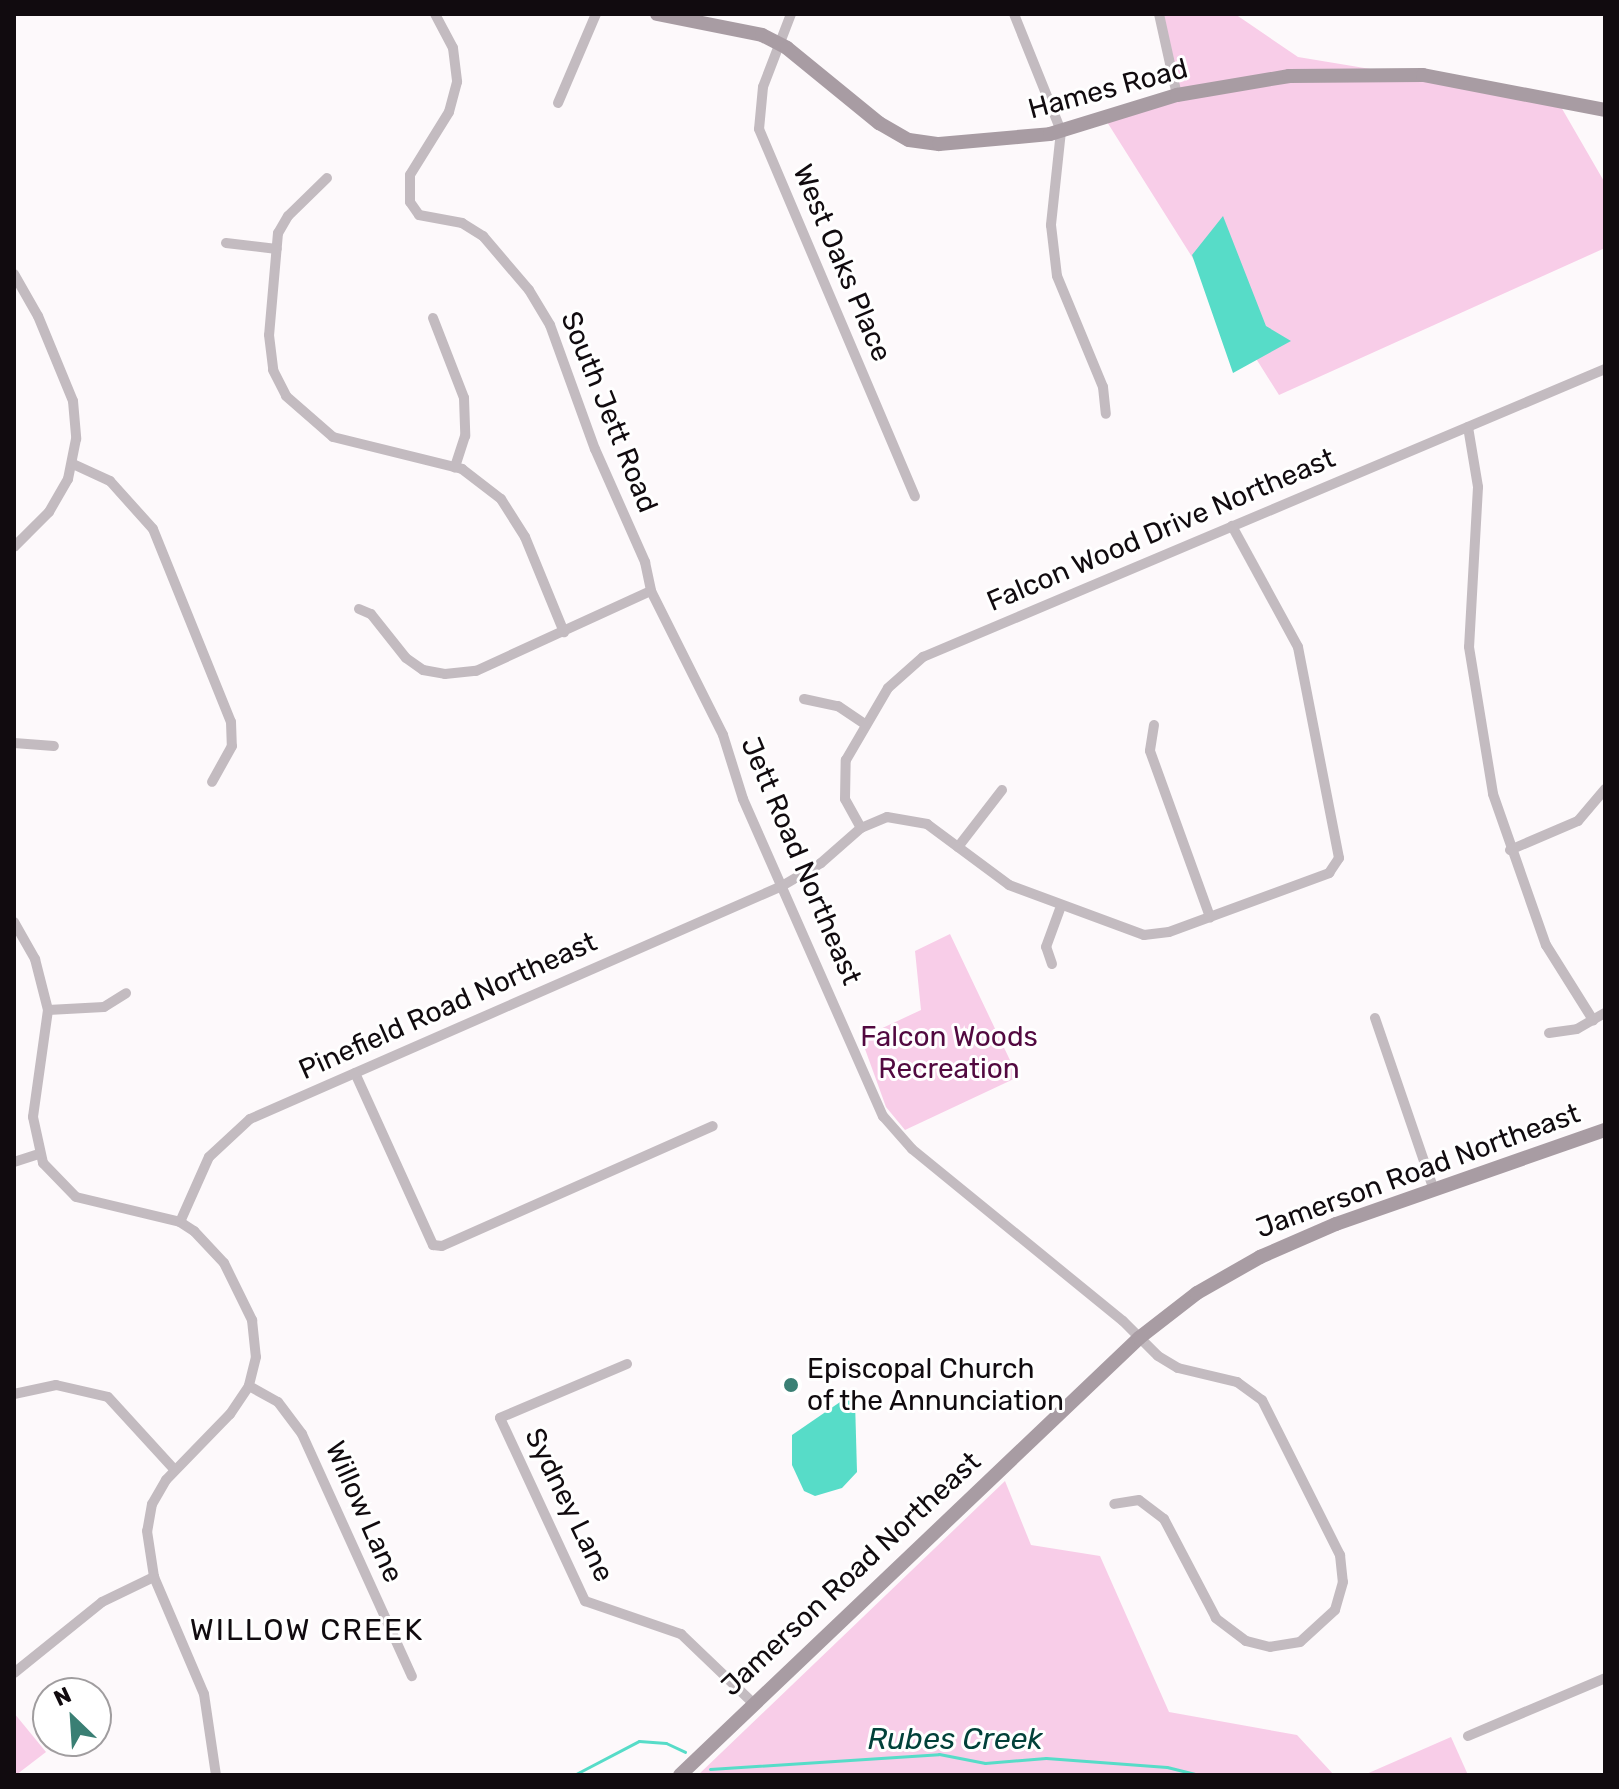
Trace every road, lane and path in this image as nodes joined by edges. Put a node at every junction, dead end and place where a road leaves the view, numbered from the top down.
1 (435, 14) edge
2 (596, 14) edge
3 (657, 14) edge
4 (791, 14) edge
5 (1014, 14) edge
6 (1159, 14) edge
7 (783, 45) junction
8 (1177, 95) junction
9 (558, 103) dead end
10 (1605, 110) edge
11 (1061, 131) junction
12 (327, 178) dead end
13 (226, 243) dead end
14 (277, 249) junction
15 (14, 274) edge
16 (433, 318) dead end
17 (1605, 369) edge
18 (1106, 414) dead end
19 (1468, 427) junction
20 (73, 464) junction
21 (455, 467) junction
22 (915, 496) dead end
23 (1232, 526) junction
24 (14, 547) edge
25 (651, 591) junction
26 (359, 609) dead end
27 (564, 632) junction
28 (689, 666) joint
29 (804, 699) dead end
30 (865, 724) junction
31 (1154, 725) dead end
32 (14, 743) edge
33 (54, 746) dead end
34 (215, 777) dead end
35 (1605, 789) edge
36 (1002, 790) dead end
37 (861, 828) junction
38 (958, 847) junction
39 (1510, 850) junction
40 (782, 886) junction
41 (1061, 906) junction
42 (1210, 917) junction
43 (14, 922) edge
44 (1052, 964) dead end
45 (126, 993) dead end
46 (48, 1010) junction
47 (1605, 1013) edge
48 (1375, 1018) dead end
49 (1593, 1020) junction
50 (1549, 1033) dead end
51 (355, 1073) junction
52 (713, 1126) dead end
53 (1605, 1130) edge
54 (39, 1154) junction
55 (14, 1162) edge
56 (1434, 1190) junction
57 (180, 1222) junction
58 (1139, 1338) junction
59 (627, 1364) dead end
60 (249, 1386) junction
61 (14, 1394) edge
62 (174, 1469) junction
63 (1114, 1504) dead end
64 (154, 1577) junction
65 (14, 1673) edge
66 (412, 1676) dead end
67 (1605, 1678) edge
68 (753, 1703) junction
69 (1468, 1736) dead end
70 (216, 1775) edge
71 (680, 1775) edge

1 - 25 street, South Jett Road
2 - 9 street
3 - 7 street, Hames Road
4 - 7 street, West Oaks Place
5 - 11 street
6 - 8 street
7 - 11 street, Hames Road
7 - 22 street, West Oaks Place
8 - 10 street, Hames Road
8 - 11 street, Hames Road
11 - 18 street
12 - 14 street
13 - 14 street
14 - 21 street
15 - 20 street
16 - 21 street
17 - 19 street, Falcon Wood Drive Northeast
19 - 23 street, Falcon Wood Drive Northeast
19 - 39 street
20 - 24 street
20 - 34 street
21 - 27 street
23 - 30 street, Falcon Wood Drive Northeast
23 - 42 street
25 - 27 street
25 - 28 street, South Jett Road
26 - 27 street
28 - 40 street, Jett Road Northeast
29 - 30 street
30 - 37 street, Falcon Wood Drive Northeast
31 - 42 street
32 - 33 street
35 - 39 street
36 - 38 street
37 - 38 street
37 - 40 street, Pinefield Road Northeast
38 - 41 street
39 - 49 street
40 - 51 street, Pinefield Road Northeast
40 - 58 street, Jett Road Northeast
41 - 42 street
41 - 44 street
43 - 46 street
45 - 46 street
46 - 54 street
47 - 49 street
48 - 56 street
49 - 50 street
51 - 52 street
51 - 57 street, Pinefield Road Northeast
53 - 56 street, Jamerson Road Northeast
54 - 55 street
54 - 57 street
56 - 58 street, Jamerson Road Northeast
57 - 60 street
58 - 63 street, Jett Road Northeast
58 - 68 street, Jamerson Road Northeast
59 - 68 street, Sydney Lane
60 - 62 street
60 - 66 street, Willow Lane
61 - 62 street
62 - 64 street
64 - 65 street
64 - 70 street
67 - 69 street
68 - 71 street, Jamerson Road Northeast

